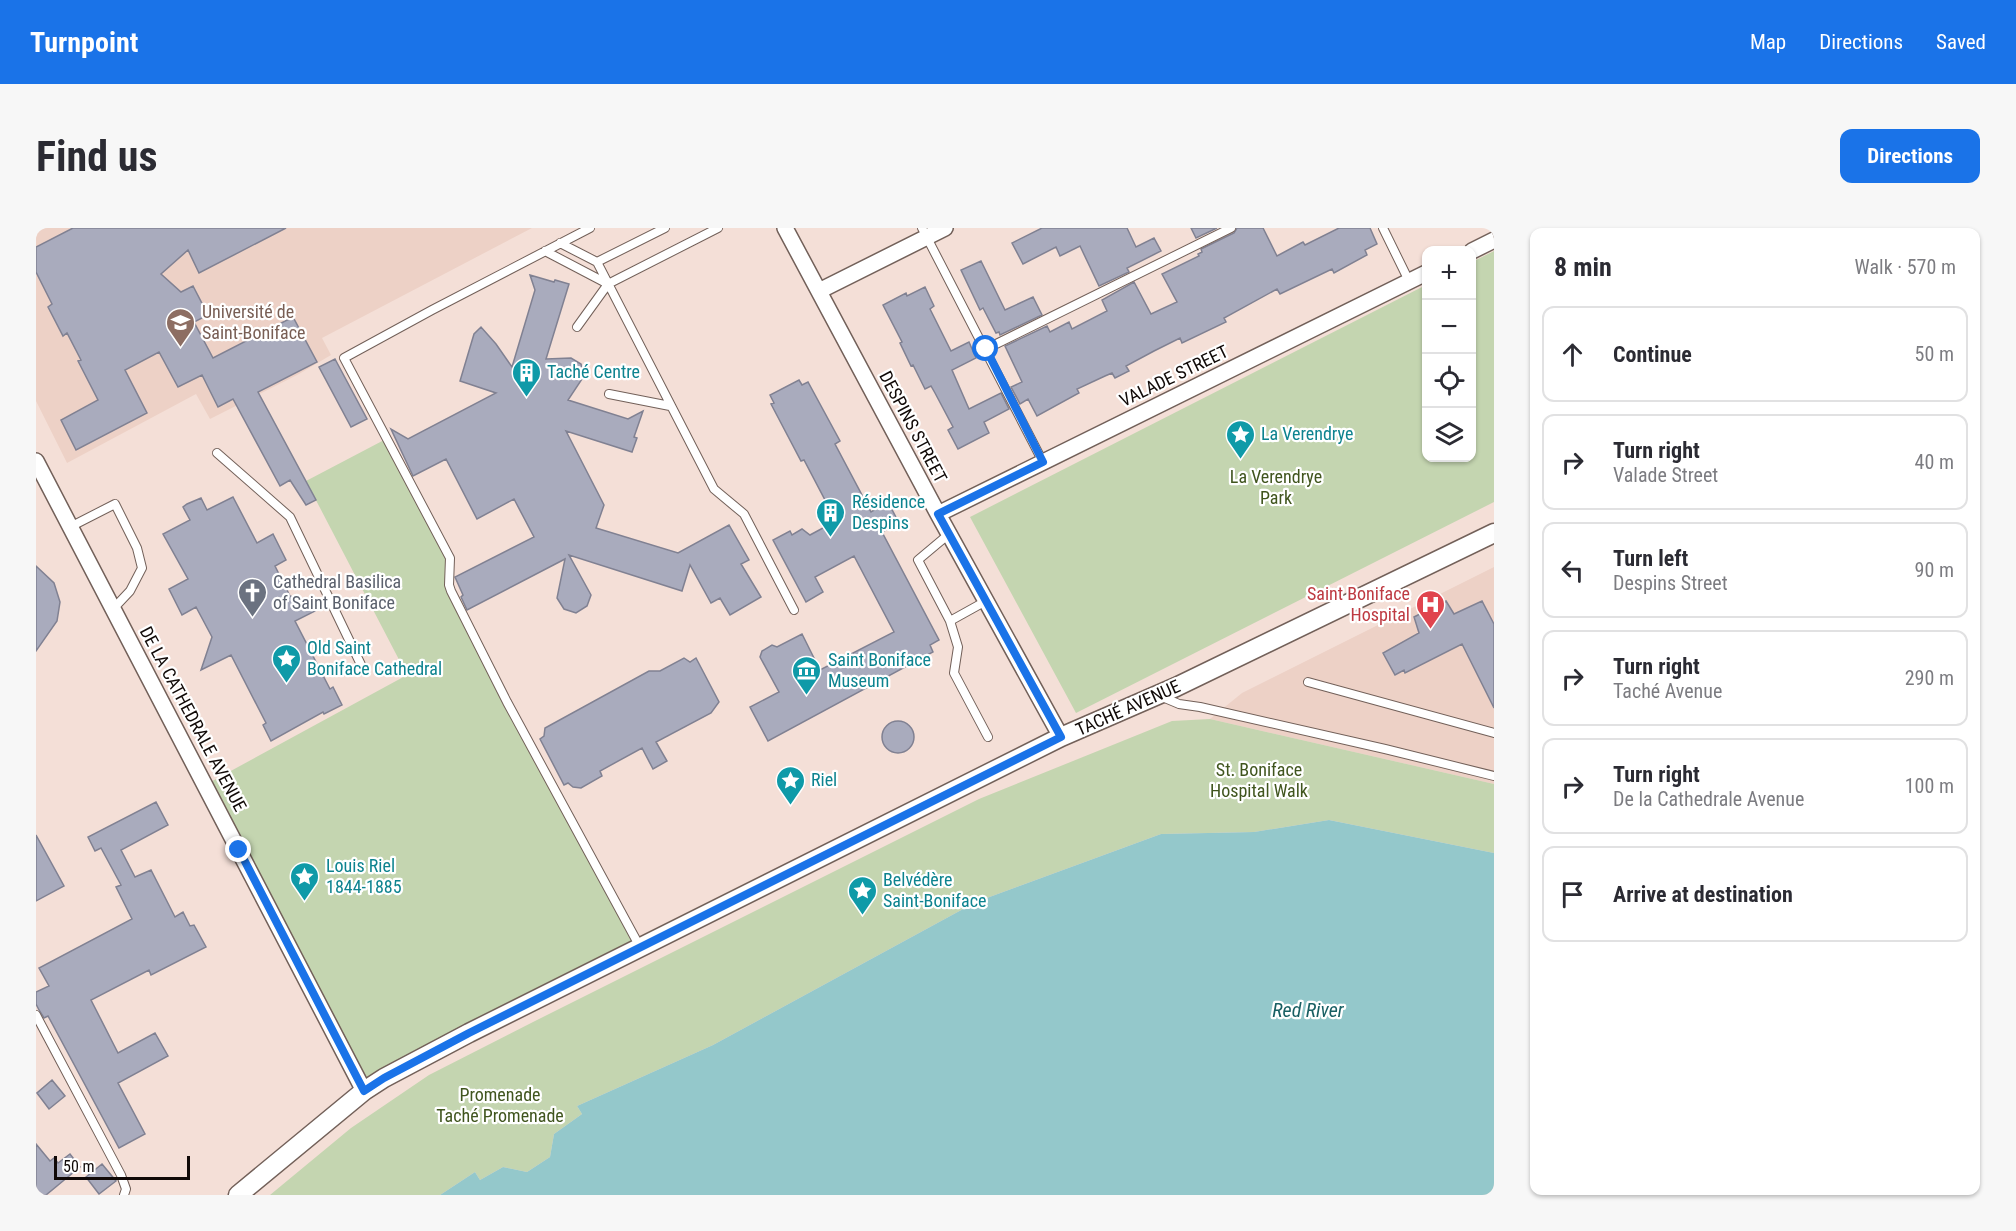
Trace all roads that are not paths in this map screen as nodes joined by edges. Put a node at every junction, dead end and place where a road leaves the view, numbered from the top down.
1 (590, 228) edge
2 (665, 228) edge
3 (718, 228) edge
4 (785, 228) edge
5 (945, 228) edge
6 (1231, 228) edge
7 (1383, 228) edge
8 (924, 233) edge
9 (1494, 240) edge
10 (560, 243) junction
11 (1476, 249) edge
12 (545, 251) junction
13 (597, 262) junction
14 (1422, 275) edge
15 (1409, 281) junction
16 (608, 284) junction
17 (819, 291) junction
18 (577, 327) dead end
19 (986, 349) junction
20 (609, 394) dead end
21 (670, 406) junction
22 (218, 453) dead end
23 (1043, 462) junction
24 (37, 468) edge
25 (938, 514) junction
26 (70, 527) junction
27 (1494, 533) edge
28 (949, 534) junction
29 (986, 600) junction
30 (113, 609) junction
31 (794, 610) dead end
32 (950, 621) junction
33 (364, 671) dead end
34 (1308, 682) dead end
35 (1158, 695) junction
36 (1494, 733) edge
37 (988, 737) dead end
38 (1061, 737) junction
39 (1494, 776) edge
40 (640, 947) junction
41 (36, 1015) edge
42 (364, 1091) junction
43 (124, 1195) edge
44 (238, 1195) edge

1 - 10 lane
2 - 13 lane
3 - 16 lane
4 - 17 street, DESPINS STREET
5 - 8 street
6 - 19 lane
7 - 15 lane
8 - 17 street
8 - 19 lane
9 - 11 street
10 - 12 lane
10 - 13 lane
12 - 16 lane
12 - 40 lane
13 - 16 lane
14 - 15 street, VALADE STREET
15 - 23 street, VALADE STREET
16 - 18 lane
16 - 21 lane
17 - 25 street, DESPINS STREET
19 - 23 lane
20 - 21 lane
21 - 31 lane
22 - 33 lane
23 - 25 street, VALADE STREET
24 - 26 street, DE LA CATHEDRALE AVENUE
25 - 28 street, DESPINS STREET
26 - 30 street, DE LA CATHEDRALE AVENUE
26 - 30 lane
27 - 35 street, TACHÉ AVENUE
28 - 29 street, DESPINS STREET
28 - 32 lane
29 - 32 lane
29 - 38 street, DESPINS STREET
30 - 42 street, DE LA CATHEDRALE AVENUE
32 - 37 lane
34 - 36 lane
35 - 38 street, TACHÉ AVENUE
35 - 39 lane
38 - 40 street, TACHÉ AVENUE
40 - 42 street, TACHÉ AVENUE
41 - 43 lane
42 - 44 street, TACHÉ AVENUE

